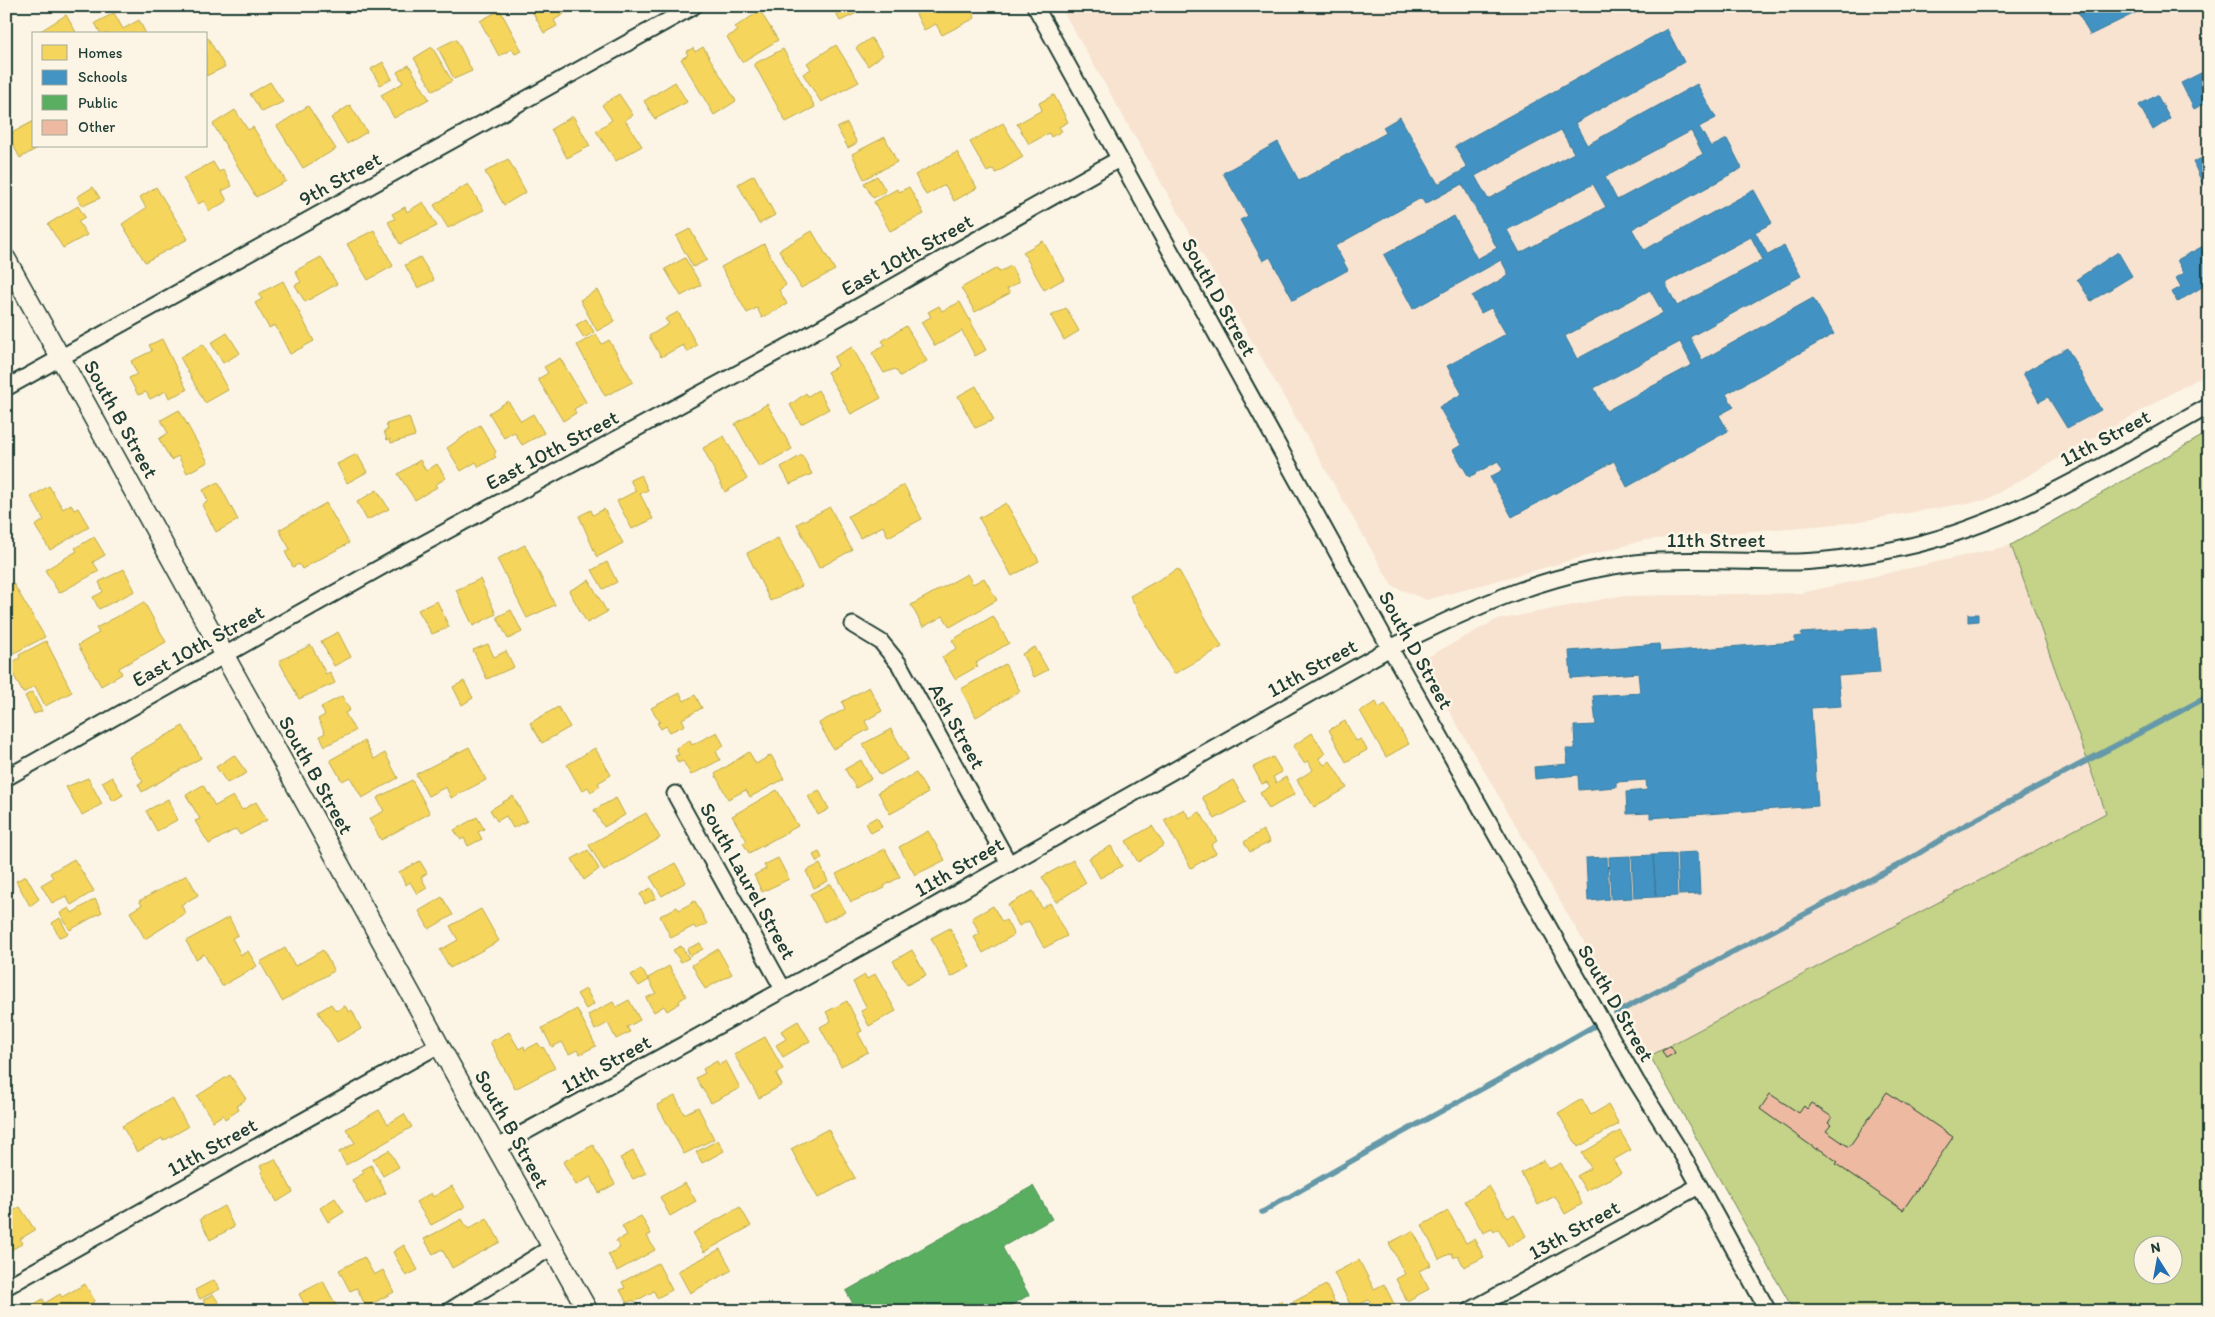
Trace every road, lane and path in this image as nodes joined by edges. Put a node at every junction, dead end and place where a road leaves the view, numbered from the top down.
1 (694, 6) edge
2 (1035, 6) edge
3 (1119, 159) junction
4 (6, 259) edge
5 (60, 358) junction
6 (6, 388) edge
7 (2209, 406) edge
8 (853, 625) dead end
9 (1390, 648) junction
10 (225, 656) junction
11 (6, 778) edge
12 (675, 794) dead end
13 (1008, 862) junction
14 (783, 989) junction
15 (439, 1045) junction
16 (496, 1148) junction
17 (1699, 1186) junction
18 (552, 1246) junction
19 (6, 1287) edge
20 (449, 1311) edge
21 (588, 1311) edge
22 (1469, 1311) edge
23 (1768, 1311) edge

1 - 5 street, 9th Street
2 - 3 street, South D Street
3 - 9 street, South D Street
3 - 10 street, East 10th Street
4 - 5 street, South B Street
5 - 6 street, 9th Street
5 - 10 street, South B Street
7 - 9 street, 11th Street
8 - 13 street, Ash Street
9 - 13 street, 11th Street
9 - 17 street, South D Street
10 - 11 street, East 10th Street
10 - 15 street, South B Street
12 - 14 street, South Laurel Street
13 - 14 street, 11th Street
14 - 16 street, 11th Street
15 - 16 street, South B Street
15 - 19 street, 11th Street
16 - 18 street, South B Street
17 - 22 street, 13th Street
17 - 23 street, South D Street
18 - 20 street
18 - 21 street, South B Street

